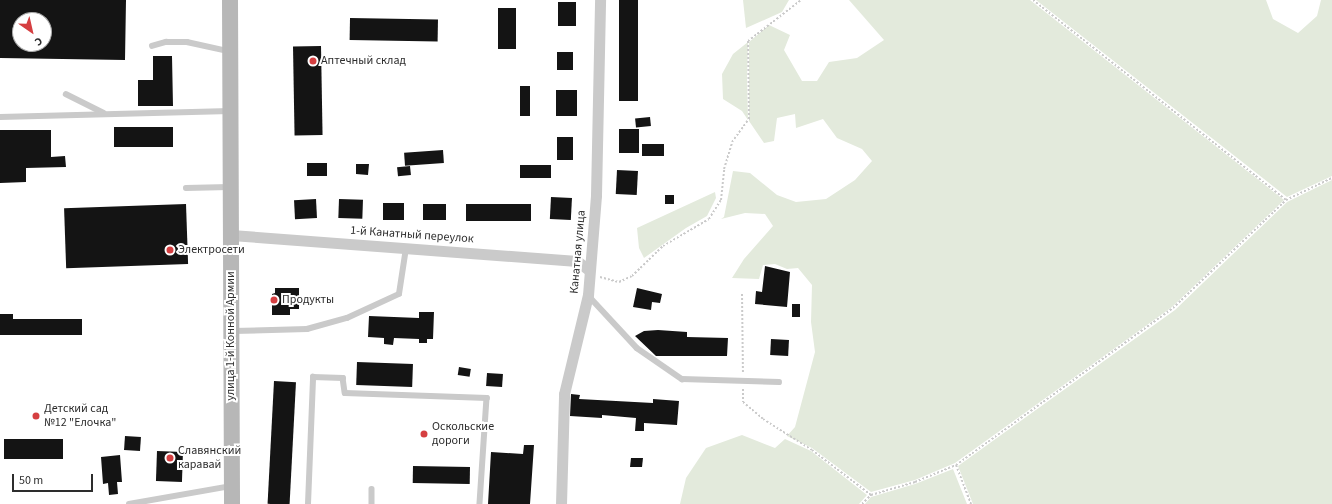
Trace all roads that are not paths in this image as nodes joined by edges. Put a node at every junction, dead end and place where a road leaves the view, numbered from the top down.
1 (230, 0) edge
2 (600, 0) edge
3 (152, 46) dead end
4 (230, 52) junction
5 (66, 94) dead end
6 (230, 111) junction
7 (106, 114) junction
8 (0, 117) edge
9 (230, 186) junction
10 (186, 188) dead end
11 (230, 235) junction
12 (406, 247) junction
13 (589, 270) junction
14 (588, 295) junction
15 (232, 331) junction
16 (779, 382) dead end
17 (232, 486) junction
18 (372, 489) dead end
19 (129, 504) edge
20 (232, 504) edge
21 (308, 504) edge
22 (372, 504) edge
23 (480, 504) edge
24 (561, 504) edge

1 - 4 main road, улица 1-й Конной Армии
2 - 13 street, Канатная улица
3 - 4 lane
4 - 6 main road, улица 1-й Конной Армии
5 - 7 lane
6 - 7 lane
6 - 9 main road, улица 1-й Конной Армии
7 - 8 lane
9 - 10 lane
9 - 11 main road, улица 1-й Конной Армии
11 - 12 street, 1-й Канатный переулок
11 - 15 main road, улица 1-й Конной Армии
12 - 13 street, 1-й Канатный переулок
12 - 15 lane
13 - 14 street, Канатная улица
14 - 16 lane
14 - 24 street, Канатная улица
15 - 17 main road, улица 1-й Конной Армии
17 - 19 lane
17 - 20 main road, улица 1-й Конной Армии
18 - 22 lane
21 - 23 lane

